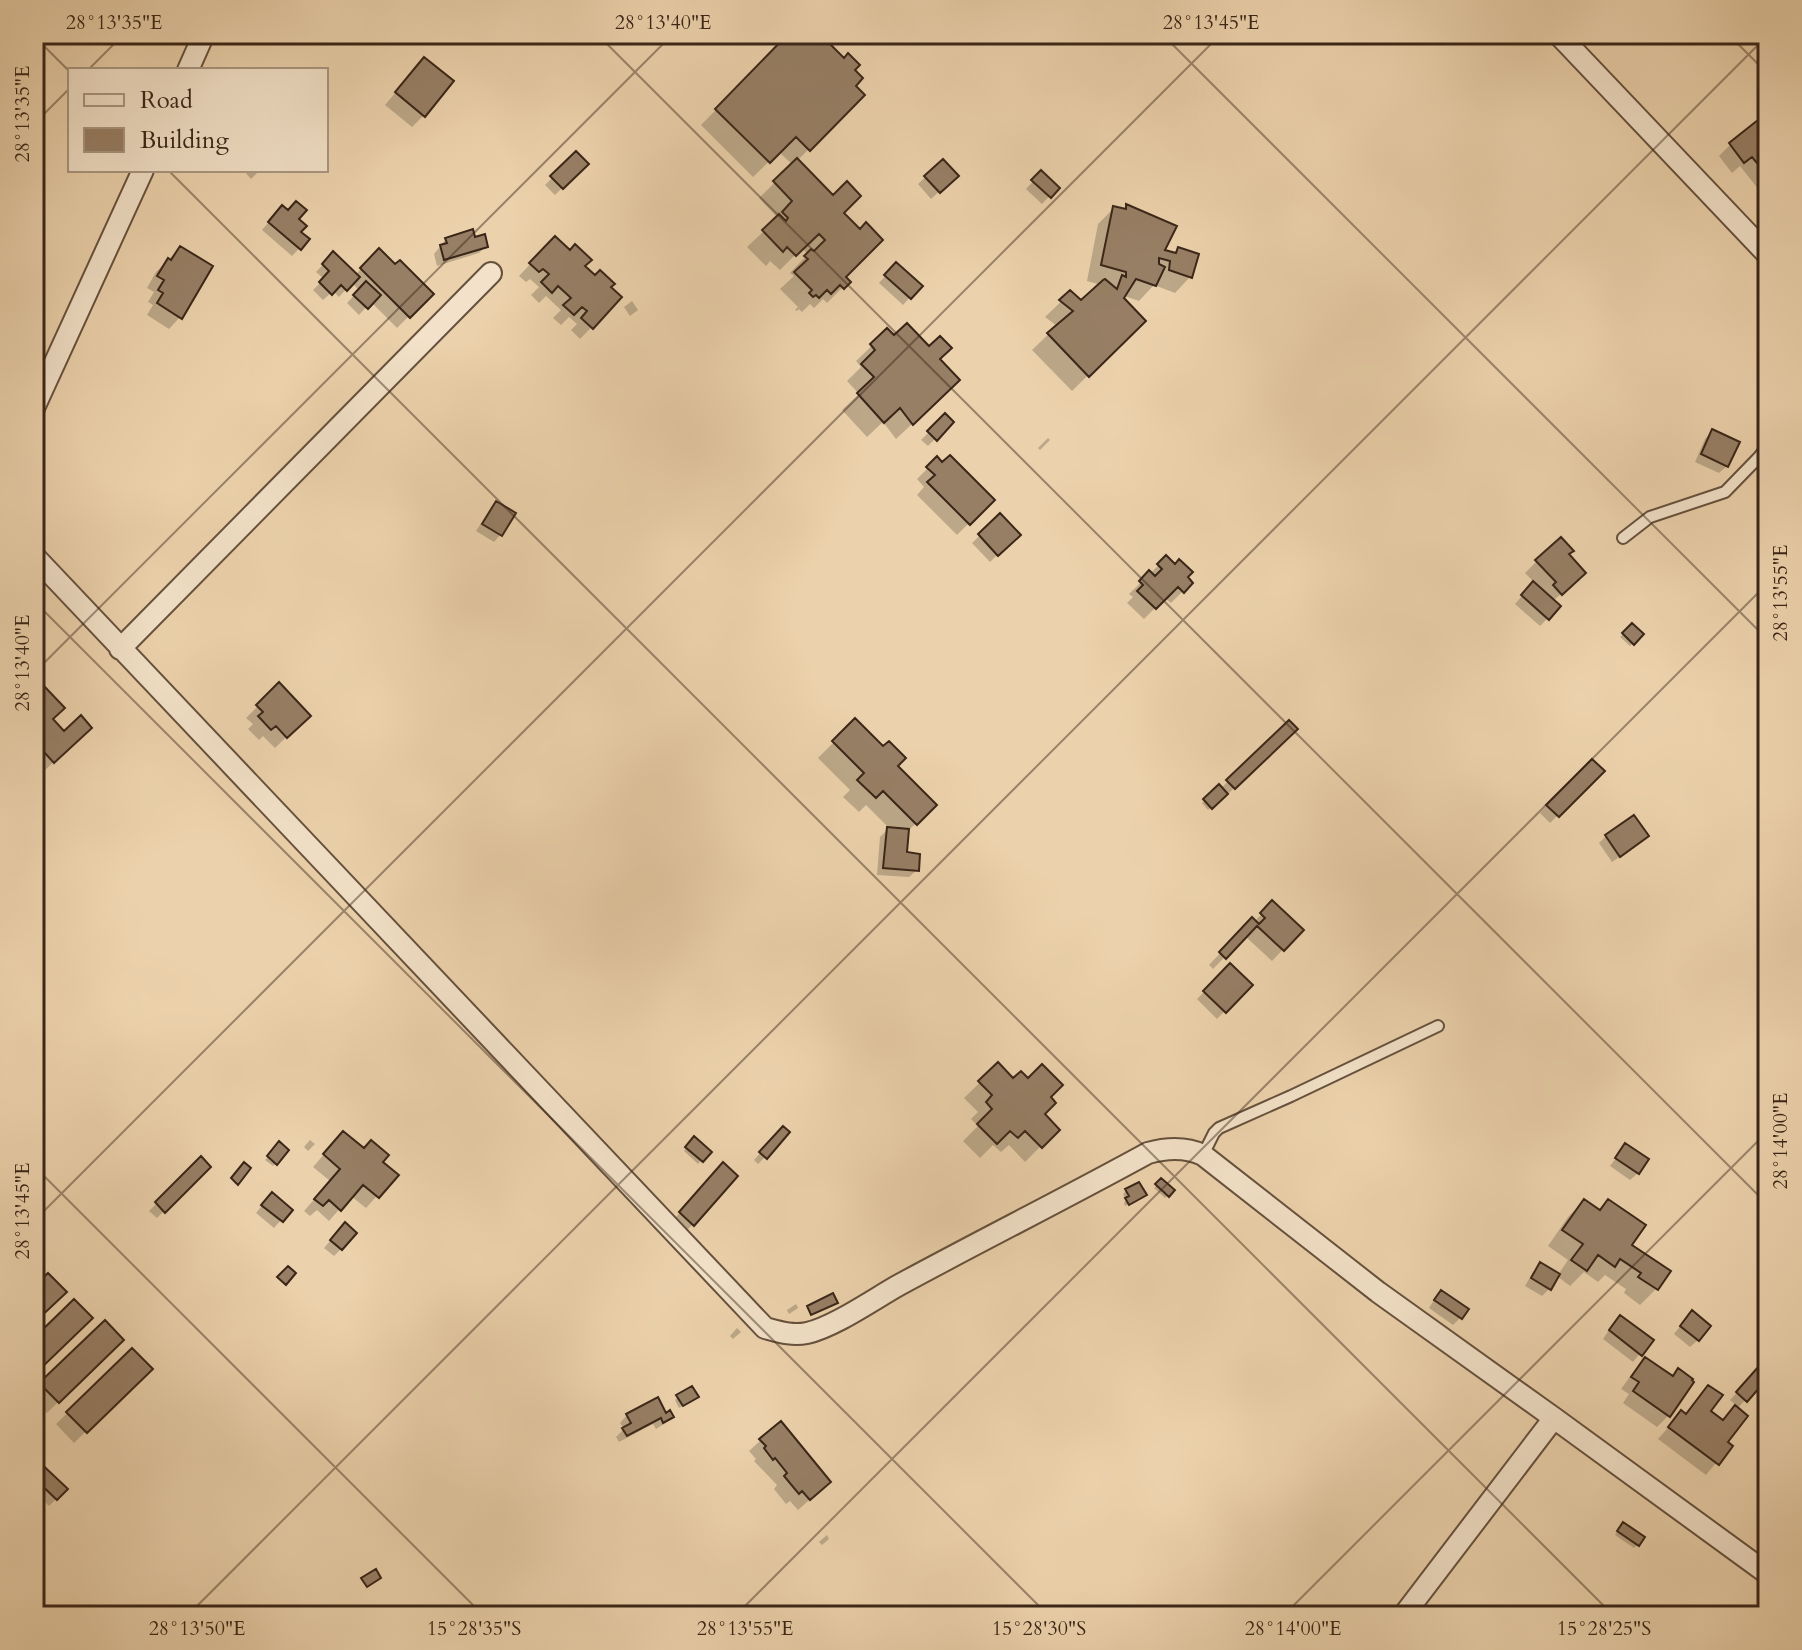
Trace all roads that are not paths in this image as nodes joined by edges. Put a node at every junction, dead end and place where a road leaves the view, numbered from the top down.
1 (204, 34) edge
2 (1558, 34) edge
3 (189, 68) edge
4 (142, 172) edge
5 (1768, 255) edge
6 (491, 273) dead end
7 (34, 408) edge
8 (1768, 445) edge
9 (1623, 538) dead end
10 (34, 556) edge
11 (120, 649) junction
12 (1438, 1026) dead end
13 (1203, 1155) junction
14 (1554, 1418) junction
15 (1768, 1574) edge
16 (1403, 1616) edge

1 - 3 street
2 - 5 street
4 - 7 street
6 - 11 street
8 - 9 lane
10 - 11 street
11 - 13 street
12 - 13 lane
13 - 14 street
14 - 15 street
14 - 16 street

